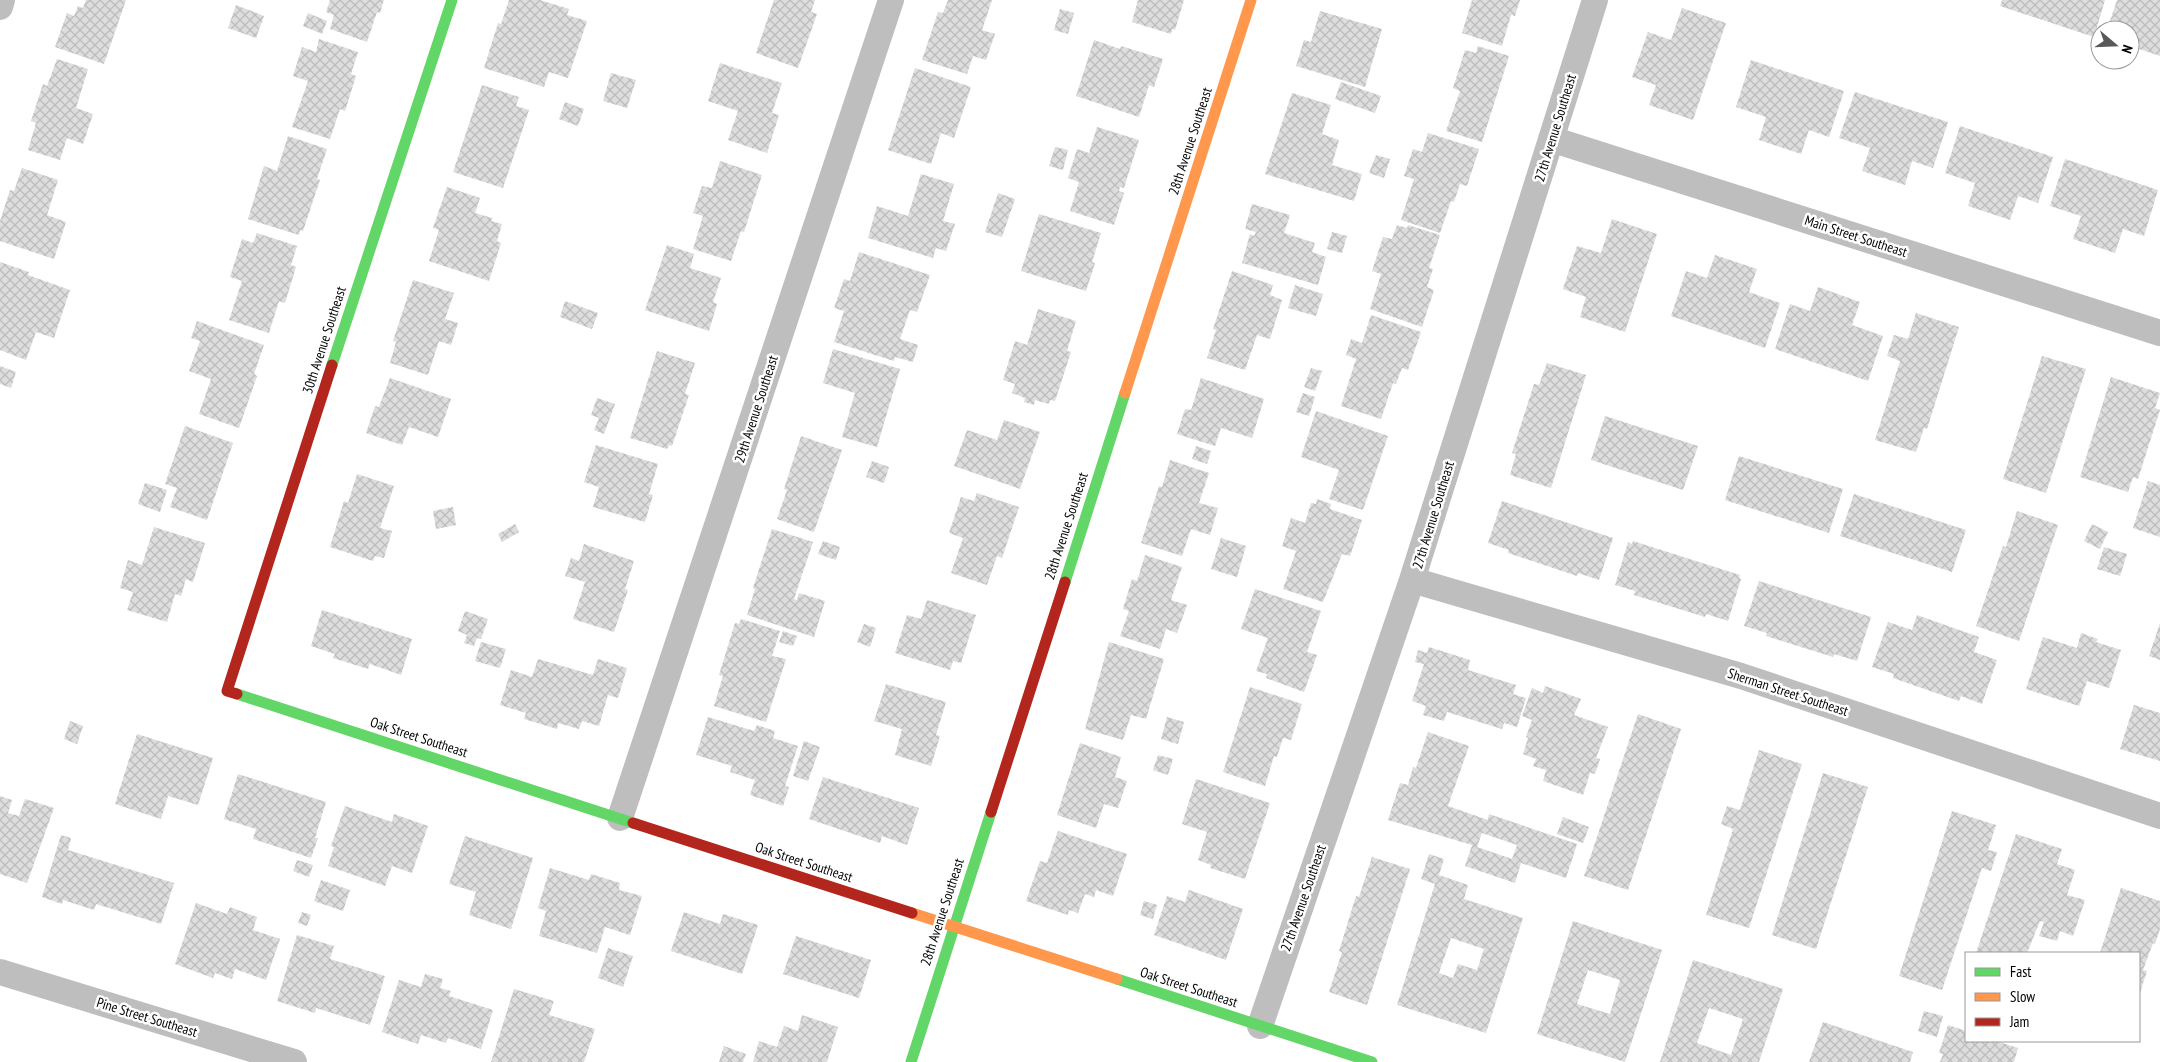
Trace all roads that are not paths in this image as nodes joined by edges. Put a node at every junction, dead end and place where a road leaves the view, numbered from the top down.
1 (2, 0) edge
2 (452, 0) edge
3 (891, 0) edge
4 (1251, 0) edge
5 (1595, 0) edge
6 (0, 7) edge
7 (1552, 139) junction
8 (2160, 333) edge
9 (1412, 580) junction
10 (227, 691) joint
11 (2160, 816) edge
12 (620, 818) junction
13 (953, 926) junction
14 (0, 972) edge
15 (1260, 1026) junction
16 (294, 1062) edge
17 (911, 1062) edge
18 (1372, 1062) edge

1 - 6 street
2 - 10 street, 30th Avenue Southeast
3 - 12 street, 29th Avenue Southeast
4 - 13 street, 28th Avenue Southeast
5 - 7 street, 27th Avenue Southeast
7 - 8 street, Main Street Southeast
7 - 9 street, 27th Avenue Southeast
9 - 11 street, Sherman Street Southeast
9 - 15 street, 27th Avenue Southeast
10 - 12 street, Oak Street Southeast
12 - 13 street, Oak Street Southeast
13 - 15 street, Oak Street Southeast
13 - 17 street, 28th Avenue Southeast
14 - 16 street, Pine Street Southeast
15 - 18 street, Oak Street Southeast

